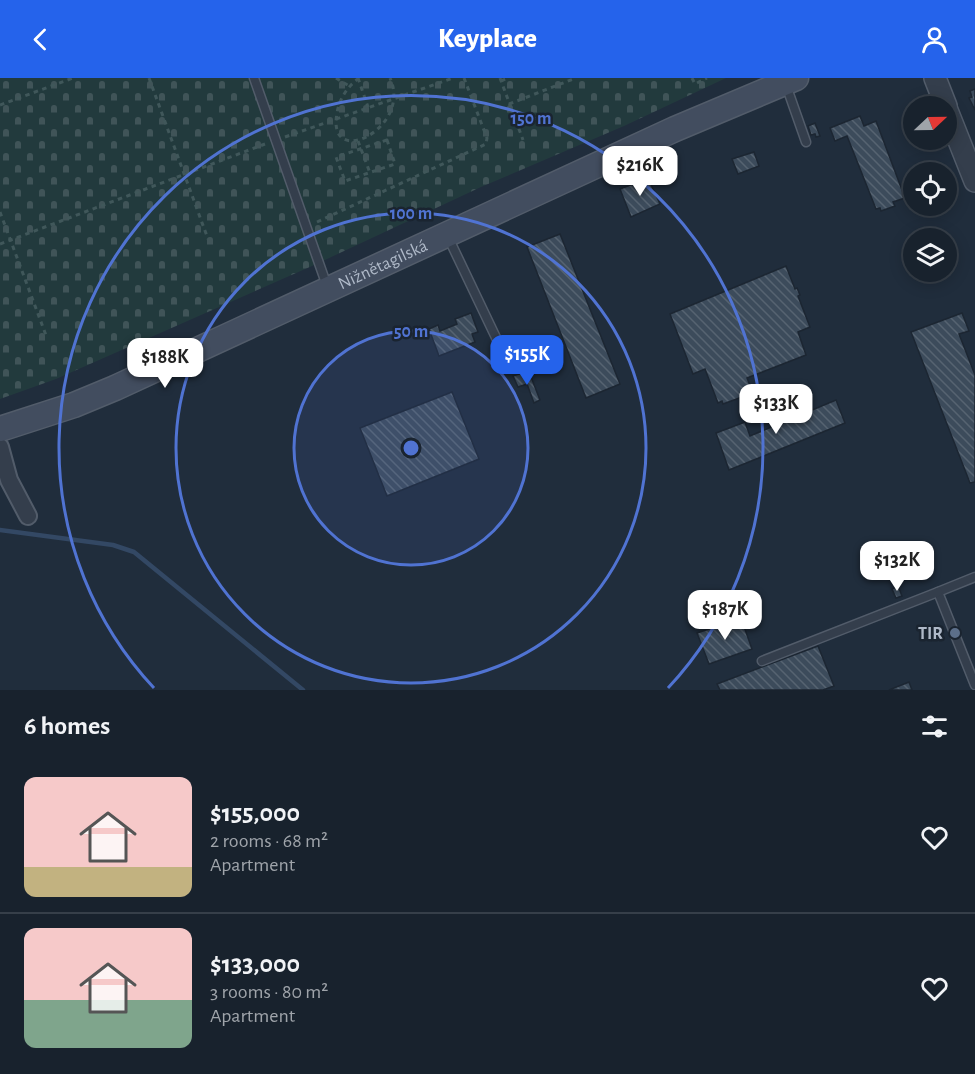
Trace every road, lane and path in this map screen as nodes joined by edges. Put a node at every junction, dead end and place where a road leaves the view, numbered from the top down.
1 (73, 78) edge
2 (149, 78) edge
3 (254, 78) edge
4 (336, 78) edge
5 (358, 78) edge
6 (390, 78) edge
7 (453, 78) edge
8 (464, 78) edge
9 (508, 78) edge
10 (576, 78) edge
11 (692, 78) edge
12 (707, 78) edge
13 (935, 78) edge
14 (500, 79) edge
15 (791, 80) edge
16 (349, 86) junction
17 (942, 96) edge
18 (394, 99) junction
19 (509, 104) junction
20 (0, 105) edge
21 (368, 108) junction
22 (336, 119) junction
23 (957, 135) edge
24 (276, 140) junction
25 (523, 140) dead end
26 (358, 141) junction
27 (806, 142) dead end
28 (361, 149) junction
29 (369, 173) junction
30 (184, 175) junction
31 (975, 182) edge
32 (0, 212) edge
33 (306, 226) junction
34 (447, 234) junction
35 (208, 239) dead end
36 (10, 240) junction
37 (0, 244) edge
38 (328, 290) junction
39 (47, 338) dead end
40 (500, 346) dead end
41 (0, 429) edge
42 (0, 447) edge
43 (28, 516) dead end
44 (975, 577) edge
45 (938, 592) junction
46 (762, 661) dead end
47 (975, 685) edge

1 - 20 path
2 - 30 path
3 - 24 lane
4 - 16 path
5 - 16 path
5 - 21 path
6 - 18 path
7 - 18 path
8 - 33 path
9 - 14 path
10 - 19 path
11 - 12 path
13 - 17 street
14 - 19 path
15 - 27 lane
15 - 34 main road, Nižnětagilská
16 - 22 path
18 - 21 path
18 - 26 path
19 - 25 path
21 - 22 path
22 - 24 path
22 - 26 path
23 - 31 street
24 - 30 path
24 - 33 lane
26 - 28 path
28 - 29 path
28 - 29 path
28 - 29 path
30 - 35 path
30 - 36 path
32 - 36 path
33 - 38 lane
34 - 38 main road, Nižnětagilská
34 - 40 lane
36 - 37 path
36 - 39 path
38 - 41 main road, Nižnětagilská
42 - 43 street
44 - 45 lane
45 - 46 lane
45 - 47 lane

